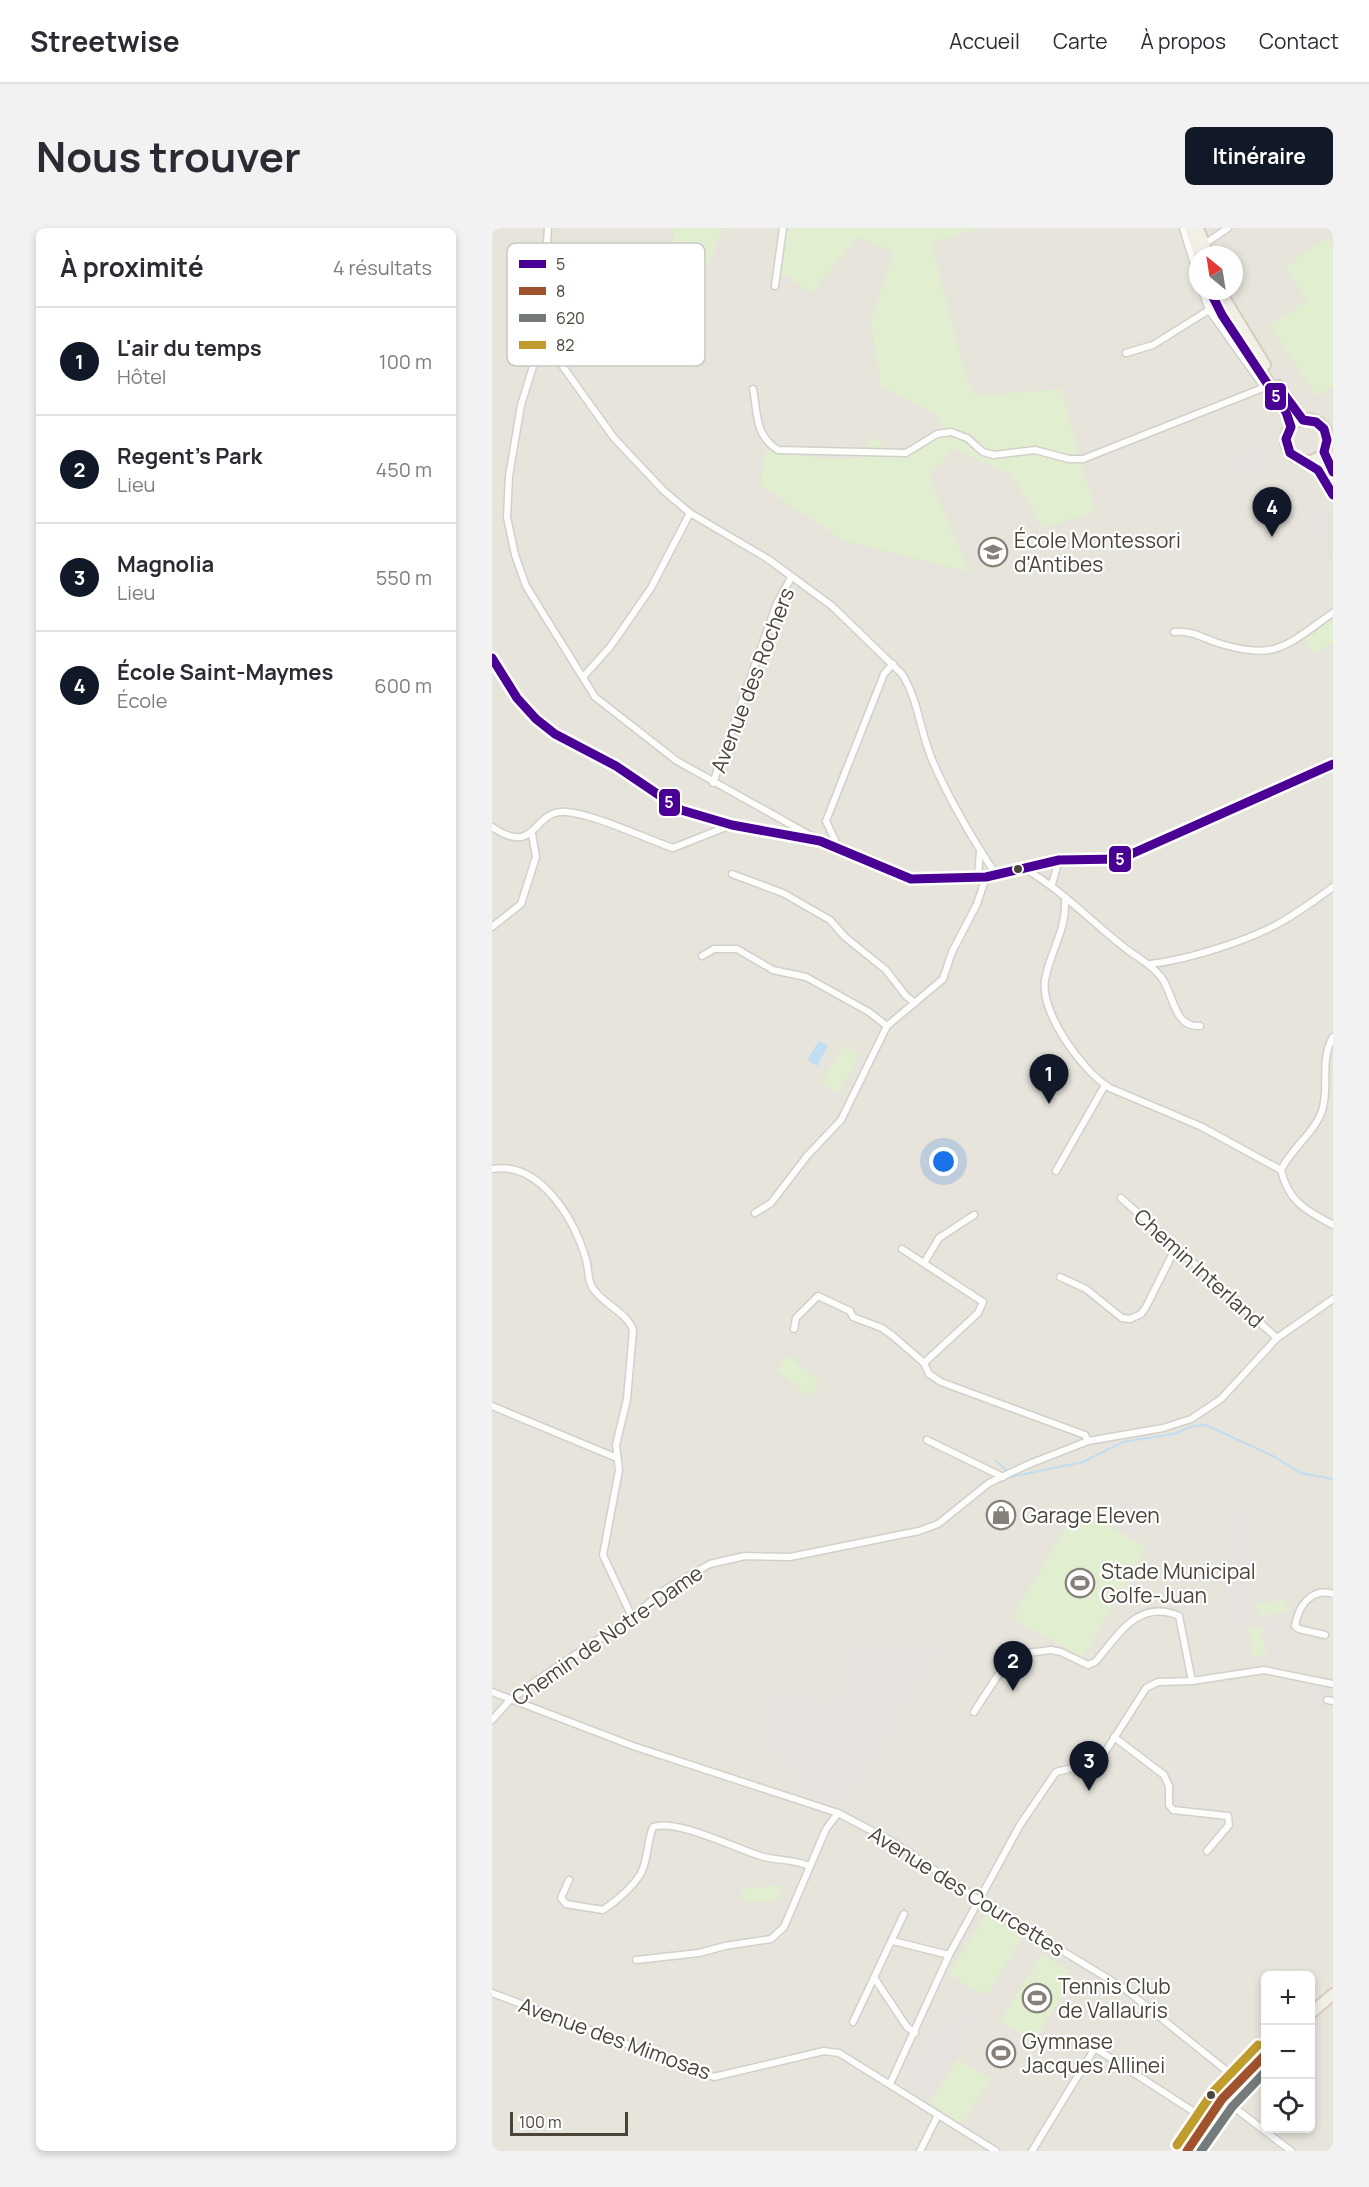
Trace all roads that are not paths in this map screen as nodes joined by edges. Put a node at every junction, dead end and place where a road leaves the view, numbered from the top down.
1 (548, 228) edge
2 (783, 228) edge
3 (1183, 228) edge
4 (1190, 228) edge
5 (1198, 228) edge
6 (1228, 228) edge
7 (1209, 241) dead end
8 (547, 243) edge
9 (1196, 246) edge
10 (1205, 246) edge
11 (1189, 248) edge
12 (775, 286) dead end
13 (1205, 300) edge
14 (1214, 300) edge
15 (1225, 300) edge
16 (1209, 310) junction
17 (1126, 353) dead end
18 (533, 366) edge
19 (562, 366) edge
20 (1263, 388) junction
21 (753, 389) dead end
22 (1278, 398) junction
23 (1303, 420) junction
24 (1291, 427) junction
25 (1324, 452) junction
26 (1308, 461) junction
27 (1333, 472) edge
28 (1333, 495) edge
29 (690, 513) junction
30 (791, 578) junction
31 (1333, 613) edge
32 (1174, 632) dead end
33 (492, 658) edge
34 (892, 664) junction
35 (583, 677) junction
36 (1333, 764) edge
37 (713, 783) junction
38 (732, 825) junction
39 (492, 827) edge
40 (532, 834) junction
41 (820, 841) junction
42 (832, 847) junction
43 (980, 850) junction
44 (1059, 860) junction
45 (1025, 869) junction
46 (732, 874) dead end
47 (997, 876) junction
48 (986, 877) junction
49 (978, 878) junction
50 (1052, 884) junction
51 (1333, 887) edge
52 (1065, 899) junction
53 (492, 927) edge
54 (702, 956) dead end
55 (1167, 962) junction
56 (1150, 964) junction
57 (1162, 978) junction
58 (915, 1004) junction
59 (887, 1026) junction
60 (1200, 1026) dead end
61 (1333, 1037) edge
62 (1105, 1085) junction
63 (492, 1169) edge
64 (1281, 1170) junction
65 (1056, 1171) dead end
66 (1121, 1197) dead end
67 (755, 1213) dead end
68 (974, 1215) dead end
69 (1333, 1225) edge
70 (1176, 1247) junction
71 (902, 1249) dead end
72 (924, 1263) junction
73 (1060, 1277) dead end
74 (1333, 1299) edge
75 (794, 1329) dead end
76 (1277, 1338) junction
77 (924, 1363) junction
78 (492, 1406) edge
79 (927, 1440) dead end
80 (1088, 1442) junction
81 (617, 1458) junction
82 (1003, 1477) junction
83 (1333, 1594) edge
84 (632, 1617) junction
85 (1325, 1635) dead end
86 (1192, 1681) junction
87 (1333, 1684) edge
88 (492, 1692) edge
89 (510, 1700) junction
90 (974, 1712) dead end
91 (492, 1720) edge
92 (1114, 1737) junction
93 (838, 1813) junction
94 (1207, 1851) dead end
95 (809, 1866) junction
96 (569, 1880) dead end
97 (979, 1900) junction
98 (904, 1914) dead end
99 (893, 1941) junction
100 (949, 1955) junction
101 (636, 1960) dead end
102 (875, 1979) junction
103 (492, 1993) edge
104 (1333, 1994) edge
105 (1315, 2010) edge
106 (853, 2022) dead end
107 (915, 2033) junction
108 (1261, 2059) edge
109 (1238, 2080) junction
110 (890, 2084) junction
111 (1221, 2097) junction
112 (938, 2115) junction
113 (1205, 2119) junction
114 (920, 2151) edge
115 (996, 2151) edge
116 (1032, 2151) edge
117 (1187, 2151) edge
118 (1291, 2151) edge

1 - 8 street
2 - 12 street
3 - 11 street
4 - 9 main road
5 - 10 main road
6 - 7 street
13 - 16 street
14 - 22 main road
15 - 23 main road
16 - 17 street
16 - 20 street
18 - 35 street
19 - 29 street
20 - 21 street
20 - 22 street
22 - 24 main road
23 - 24 main road
23 - 25 main road
24 - 26 main road
25 - 26 main road
25 - 27 main road
26 - 28 main road
29 - 30 street
29 - 35 street
30 - 34 street
30 - 37 street, Avenue des Rochers
31 - 32 street
33 - 38 street
34 - 42 street
34 - 43 street
35 - 37 street
36 - 44 street
37 - 41 street
38 - 40 street
38 - 41 street
39 - 40 street
40 - 53 street
41 - 42 street
42 - 49 street
43 - 47 street
43 - 49 street
44 - 45 street
44 - 50 street
45 - 47 street
45 - 50 street
46 - 58 street
47 - 48 street
48 - 49 street
48 - 58 street
50 - 52 street
51 - 55 street
52 - 56 street
52 - 62 street
54 - 59 street
55 - 56 street
55 - 57 street
56 - 57 street
57 - 60 street
58 - 59 street
59 - 67 street
61 - 64 street
62 - 64 street
62 - 65 street
63 - 81 street
64 - 69 street
66 - 70 street, Chemin Interland
68 - 72 street
70 - 73 street
70 - 76 street, Chemin Interland
71 - 72 street
72 - 77 street
74 - 76 street, Chemin de Notre-Dame
75 - 77 street
76 - 80 street, Chemin de Notre-Dame
77 - 80 street
78 - 81 street
79 - 82 street
80 - 82 street, Chemin de Notre-Dame
81 - 84 street
82 - 84 street, Chemin de Notre-Dame
83 - 85 street
84 - 89 street, Chemin de Notre-Dame
86 - 87 street
86 - 90 street
86 - 92 street
88 - 89 street, Avenue des Courcettes
89 - 91 street, Chemin de Notre-Dame
89 - 93 street, Avenue des Courcettes
92 - 94 street
92 - 97 street
93 - 95 street
93 - 97 street, Avenue des Courcettes
95 - 96 street
95 - 101 street
97 - 100 street
97 - 109 street, Avenue des Courcettes
98 - 99 street
99 - 100 street
99 - 102 street
100 - 107 street
102 - 106 street
102 - 107 street
103 - 110 street, Avenue des Mimosas
104 - 105 main road
107 - 110 street
108 - 109 main road
109 - 111 main road
110 - 112 street, Avenue des Mimosas
111 - 113 main road
111 - 118 street
112 - 114 street
112 - 115 street, Avenue des Mimosas
113 - 116 street
113 - 117 main road

